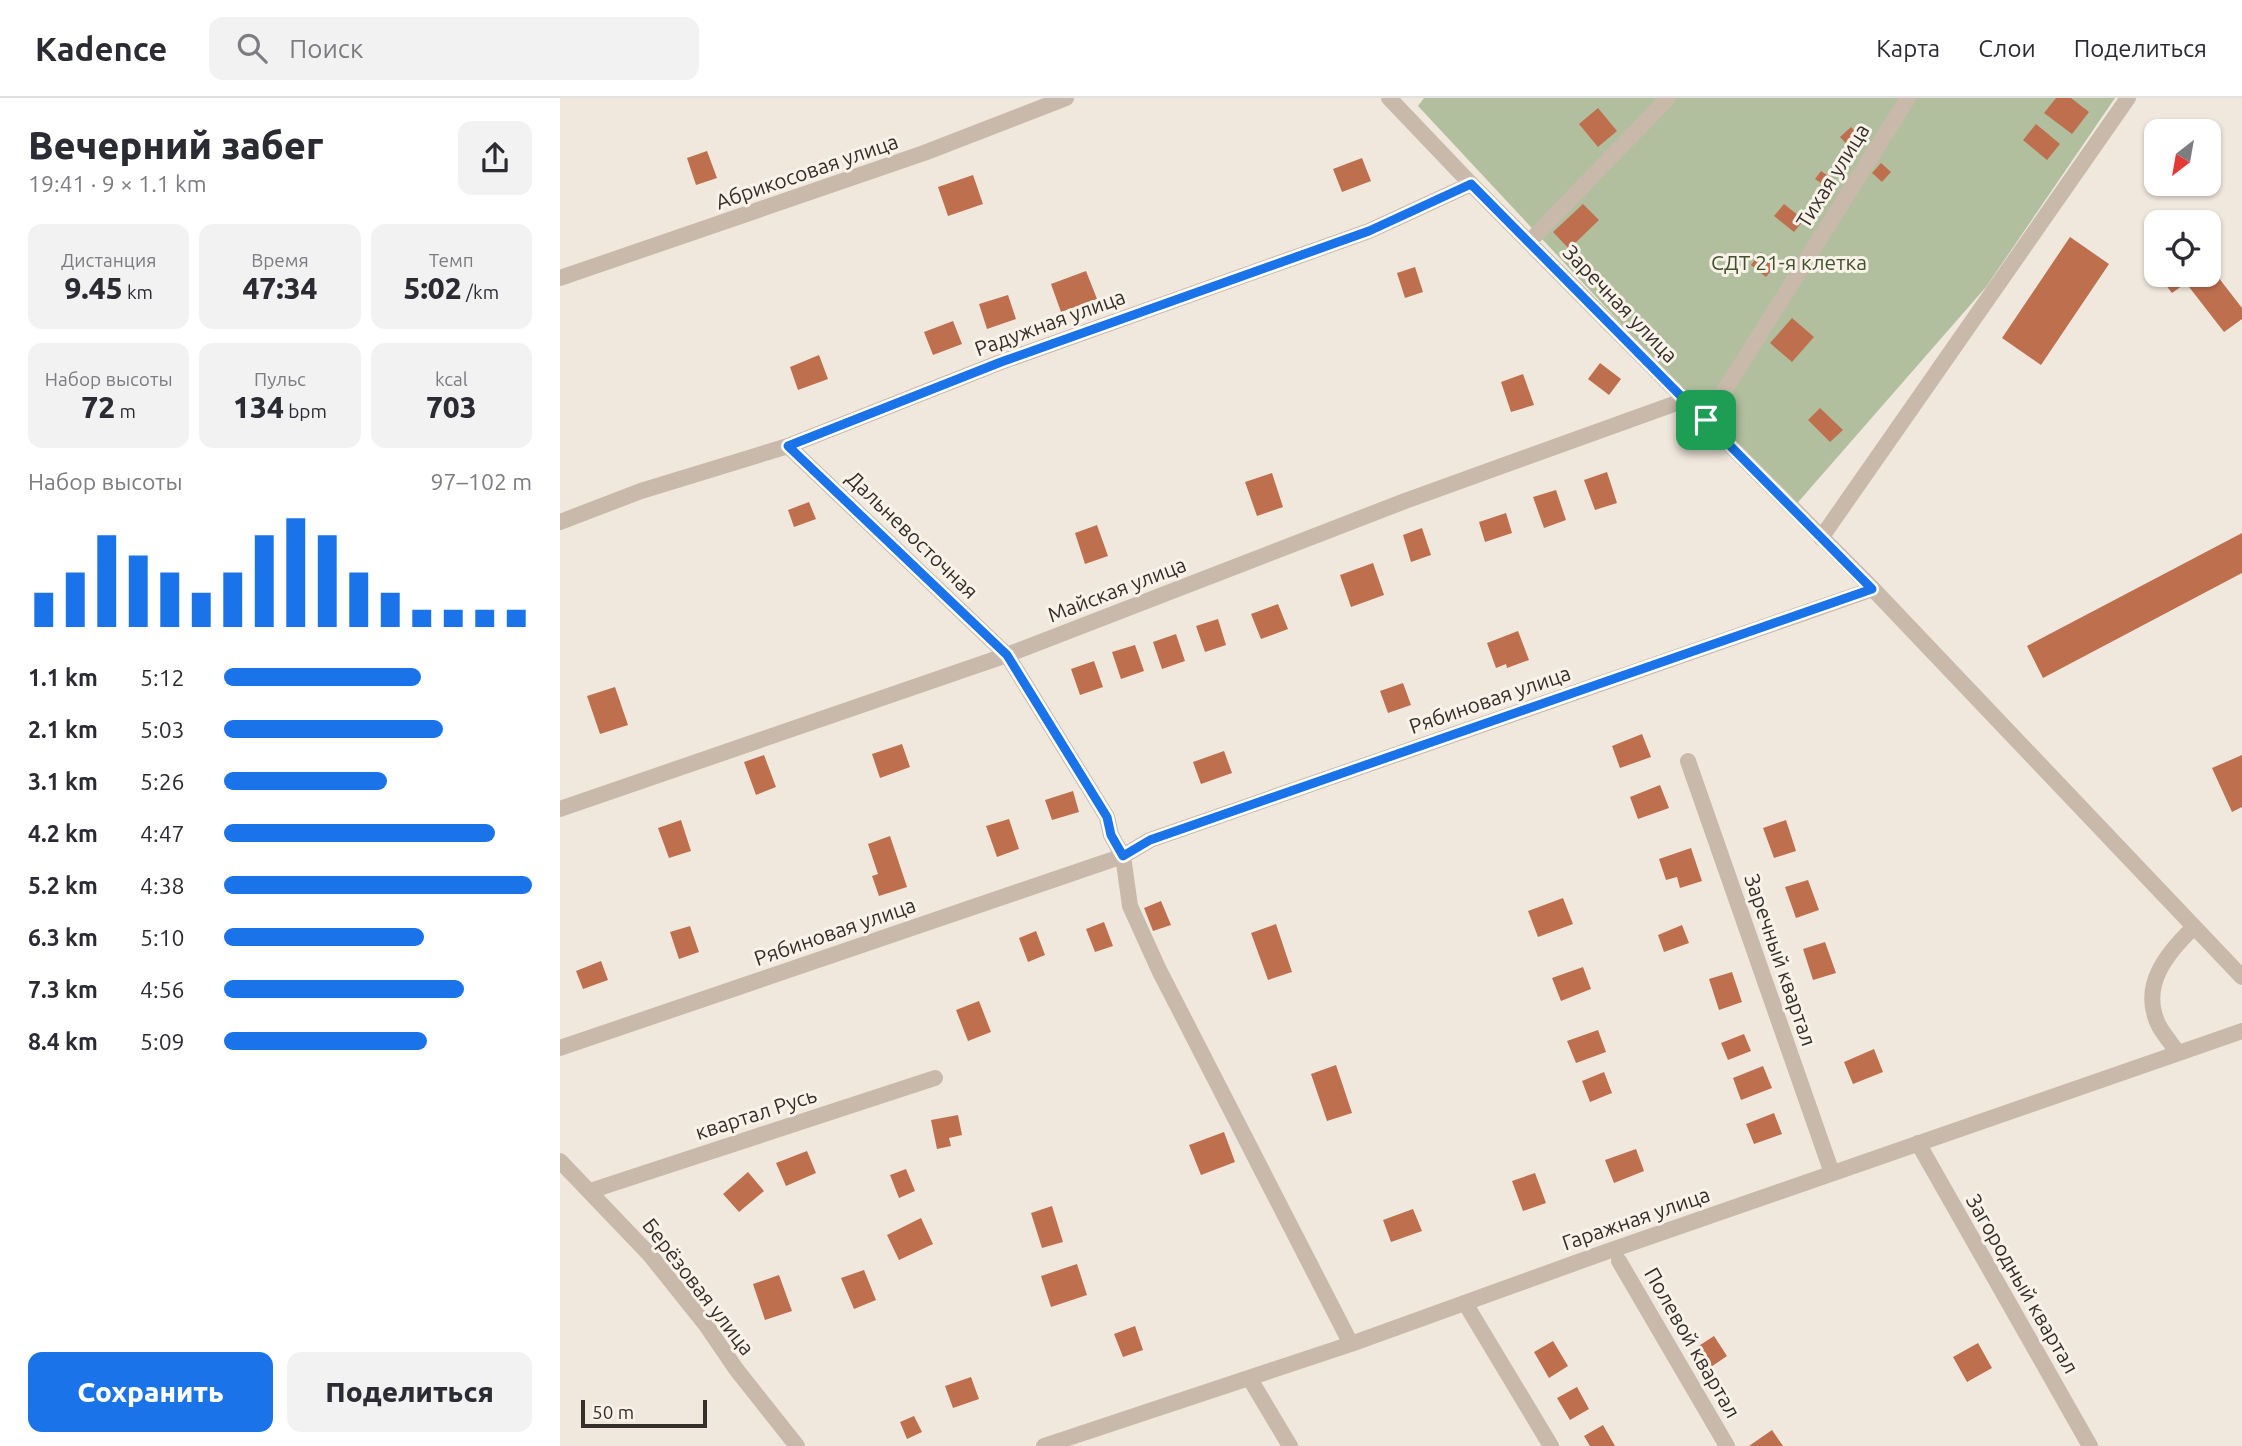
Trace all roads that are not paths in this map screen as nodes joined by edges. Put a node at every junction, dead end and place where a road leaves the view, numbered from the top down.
1 (1066, 98) edge
2 (1390, 98) edge
3 (1668, 98) edge
4 (1908, 98) edge
5 (2127, 98) edge
6 (1471, 184) junction
7 (1529, 242) junction
8 (560, 278) edge
9 (1685, 400) junction
10 (1706, 420) junction
11 (788, 446) junction
12 (560, 522) edge
13 (1821, 538) junction
14 (1872, 589) junction
15 (1007, 655) junction
16 (1688, 761) dead end
17 (560, 809) edge
18 (1123, 856) junction
19 (2194, 927) junction
20 (2242, 977) edge
21 (2242, 1031) edge
22 (560, 1048) edge
23 (2178, 1053) junction
24 (935, 1078) dead end
25 (1918, 1143) junction
26 (560, 1161) edge
27 (1832, 1173) junction
28 (590, 1191) junction
29 (1619, 1261) dead end
30 (1465, 1303) junction
31 (1351, 1344) junction
32 (1250, 1379) junction
33 (797, 1446) edge
34 (1044, 1446) edge
35 (1290, 1446) edge
36 (1551, 1446) edge
37 (1727, 1446) edge
38 (2090, 1446) edge

1 - 8 street, Абрикосовая улица
2 - 6 street, Заречная улица
3 - 7 street
4 - 10 street, Тихая улица
5 - 13 street
6 - 7 street, Заречная улица
6 - 11 street, Радужная улица
7 - 9 street, Заречная улица
9 - 10 street, Заречная улица
9 - 15 street, Майская улица
10 - 13 street, Заречная улица
11 - 12 street, Радужная улица
11 - 15 street, Дальневосточная
13 - 14 street, Заречная улица
14 - 18 street, Рябиновая улица
14 - 19 street, Заречная улица
15 - 17 street, Майская улица
15 - 18 street
16 - 27 street, Заречный квартал
18 - 22 street, Рябиновая улица
18 - 31 street
19 - 20 street, Заречная улица
19 - 23 street
21 - 23 street, Гаражная улица
23 - 25 street, Гаражная улица
24 - 28 street, квартал Русь
25 - 27 street, Гаражная улица
25 - 38 street, Загородный квартал
26 - 28 street, Берёзовая улица
27 - 30 street, Гаражная улица
28 - 33 street, Берёзовая улица
29 - 37 street, Полевой квартал
30 - 31 street, Гаражная улица
30 - 36 street
31 - 32 street, Гаражная улица
32 - 34 street, Гаражная улица
32 - 35 street

